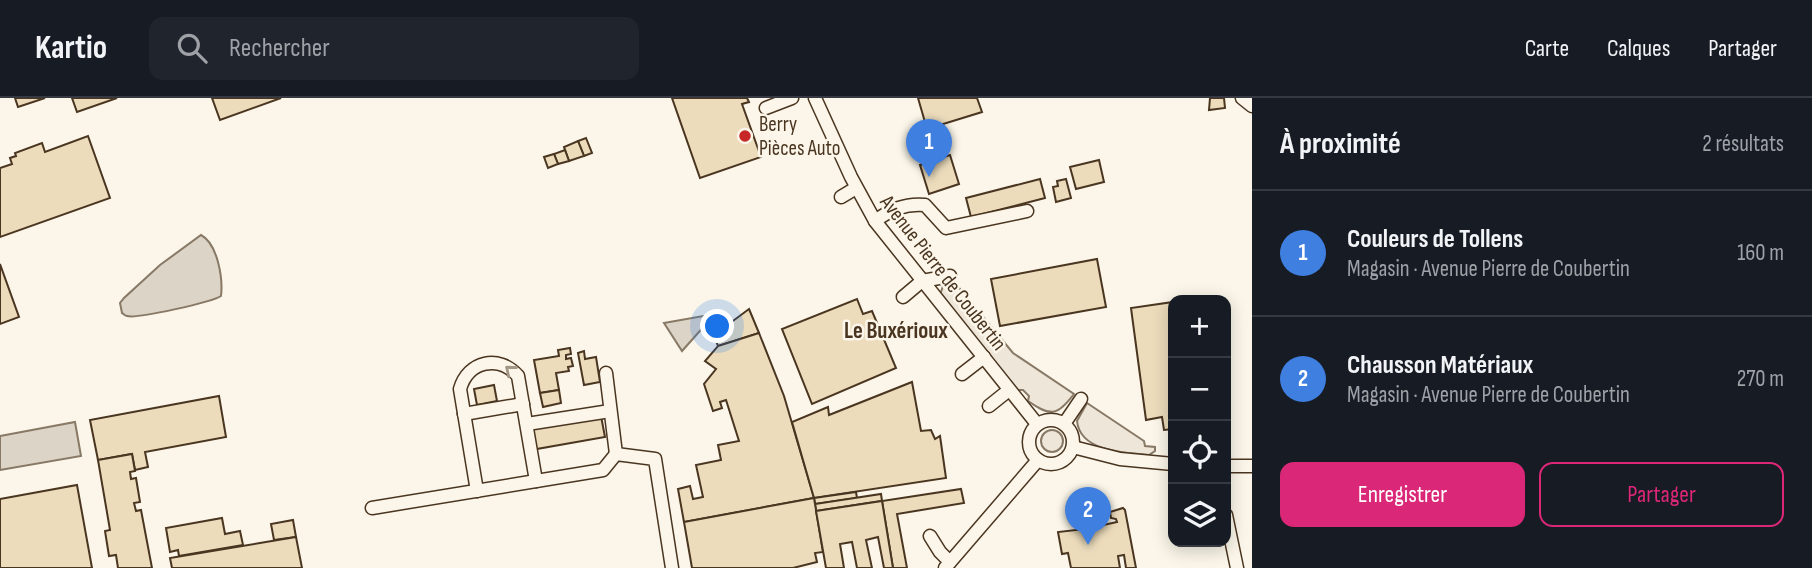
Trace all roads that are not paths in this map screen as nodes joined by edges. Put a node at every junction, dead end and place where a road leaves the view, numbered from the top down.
1 (792, 98) edge
2 (815, 98) edge
3 (1242, 98) edge
4 (1252, 106) edge
5 (766, 108) dead end
6 (856, 188) junction
7 (841, 197) dead end
8 (1027, 211) dead end
9 (875, 221) junction
10 (950, 275) dead end
11 (922, 281) junction
12 (903, 297) dead end
13 (984, 357) junction
14 (606, 373) dead end
15 (962, 374) dead end
16 (1009, 390) junction
17 (1081, 399) dead end
18 (523, 404) junction
19 (989, 406) dead end
20 (610, 411) junction
21 (464, 414) junction
22 (527, 424) junction
23 (1037, 424) junction
24 (1064, 424) junction
25 (1073, 447) junction
26 (616, 454) junction
27 (1038, 460) junction
28 (1168, 464) edge
29 (1231, 466) edge
30 (1252, 466) edge
31 (536, 481) junction
32 (477, 491) junction
33 (372, 508) dead end
34 (930, 536) dead end
35 (1231, 540) edge
36 (948, 565) edge
37 (672, 568) edge
38 (1237, 568) edge

1 - 5 street
2 - 6 street, Avenue Pierre de Coubertin
3 - 4 street
6 - 7 street
6 - 9 street, Avenue Pierre de Coubertin
8 - 9 street
9 - 11 street, Avenue Pierre de Coubertin
10 - 11 street
11 - 12 street
11 - 13 street, Avenue Pierre de Coubertin
13 - 15 street
13 - 16 street, Avenue Pierre de Coubertin
14 - 20 street
16 - 19 street
16 - 23 street, Avenue Pierre de Coubertin
17 - 24 street
18 - 21 street
18 -> 21 street
18 - 22 street
20 - 22 street
20 - 26 street
21 - 32 street
22 - 31 street
23 - 24 street
23 - 27 street
24 - 25 street
25 - 27 street
25 - 28 street
26 - 31 street
26 - 37 street
27 - 36 street
29 - 30 street
31 - 32 street
32 - 33 street
34 - 36 street
35 - 38 street

